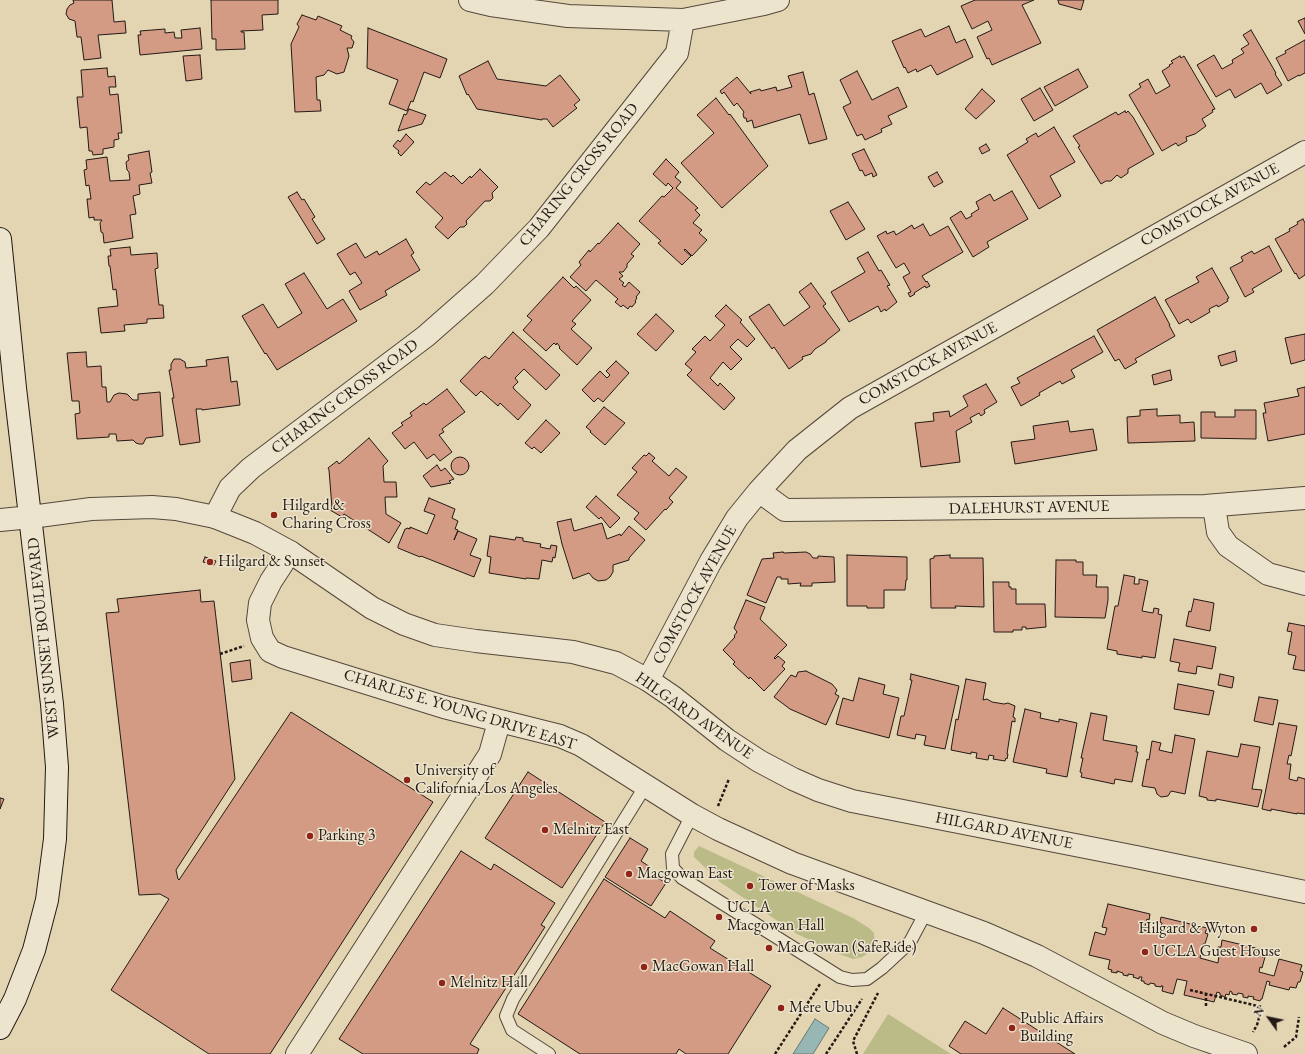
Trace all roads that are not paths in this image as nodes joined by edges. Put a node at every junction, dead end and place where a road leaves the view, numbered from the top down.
1 (470, 0) edge
2 (778, 0) edge
3 (683, 20) junction
4 (1305, 152) edge
5 (0, 239) edge
6 (759, 491) junction
7 (1305, 498) edge
8 (1214, 506) junction
9 (31, 517) junction
10 (215, 517) junction
11 (0, 520) edge
12 (290, 552) junction
13 (1305, 584) edge
14 (648, 680) junction
15 (499, 722) junction
16 (646, 785) junction
17 (692, 815) junction
18 (1305, 892) edge
19 (926, 912) junction
20 (0, 1028) edge
21 (297, 1054) edge
22 (549, 1054) edge
23 (1246, 1054) edge

1 - 3 street
2 - 3 street
3 - 10 street, CHARING CROSS ROAD
4 - 6 street, COMSTOCK AVENUE
5 - 9 street, WEST SUNSET BOULEVARD
6 - 8 street, DALEHURST AVENUE
6 - 14 street, COMSTOCK AVENUE
7 - 8 street, DALEHURST AVENUE
8 - 13 street
9 - 10 street, HILGARD AVENUE
9 - 11 street, HILGARD AVENUE
9 - 20 street, WEST SUNSET BOULEVARD
10 - 12 street, HILGARD AVENUE
12 - 14 street, HILGARD AVENUE
12 - 15 street, CHARLES E. YOUNG DRIVE EAST
14 - 18 street, HILGARD AVENUE
15 - 16 street, CHARLES E. YOUNG DRIVE EAST
15 - 21 street
16 - 17 street, CHARLES E. YOUNG DRIVE EAST
16 - 22 lane
17 - 19 street, CHARLES E. YOUNG DRIVE EAST
17 - 19 lane
19 - 23 street, CHARLES E. YOUNG DRIVE EAST

